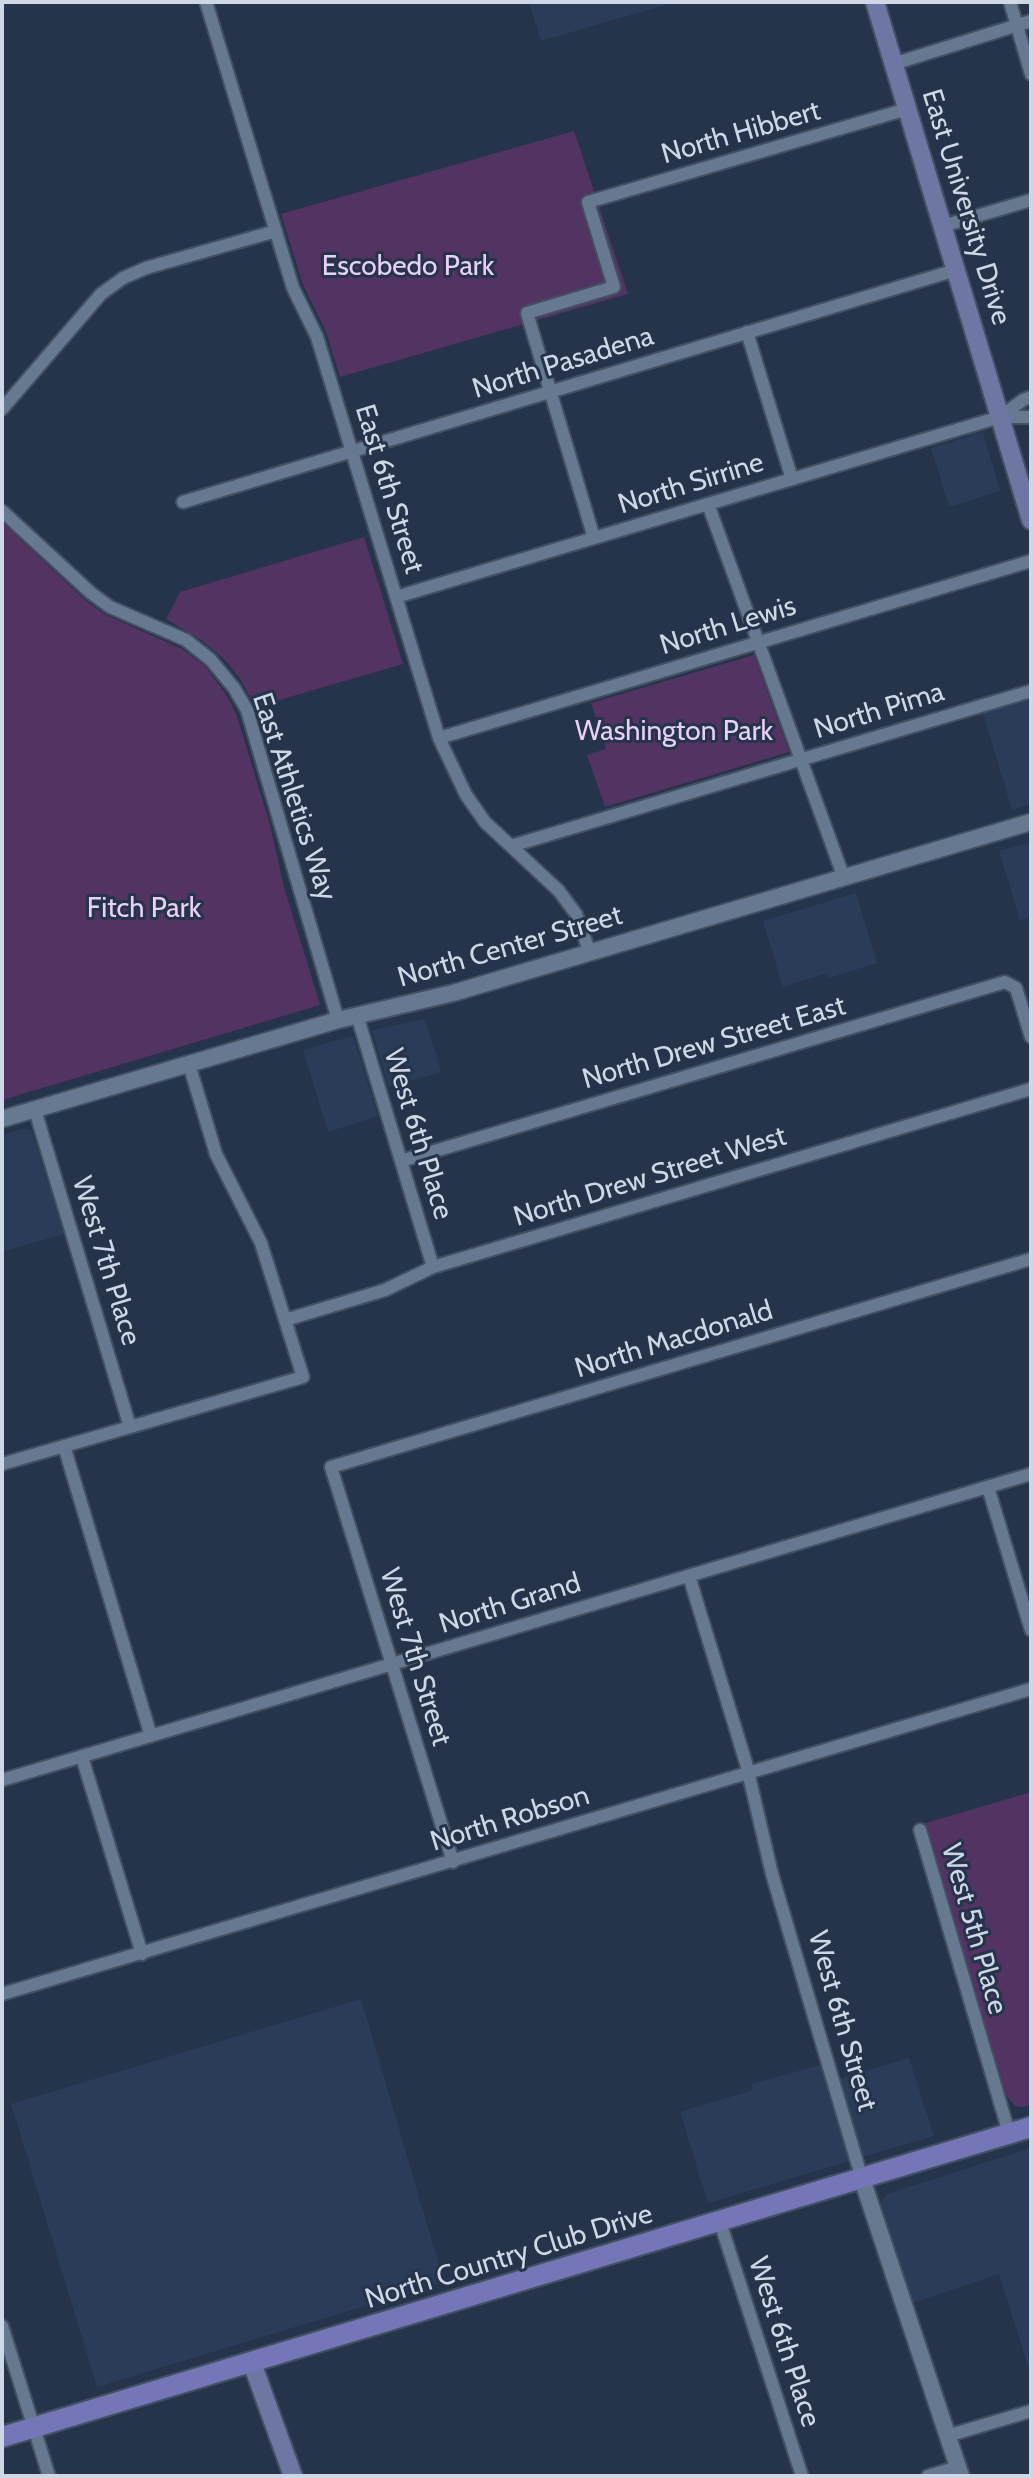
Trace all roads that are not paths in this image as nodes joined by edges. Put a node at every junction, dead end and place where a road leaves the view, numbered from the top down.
1 (206, 2) edge
2 (875, 2) edge
3 (1010, 2) edge
4 (1031, 21) edge
5 (1016, 26) junction
6 (893, 64) junction
7 (1031, 74) edge
8 (907, 109) junction
9 (1031, 200) edge
10 (943, 226) junction
11 (276, 231) junction
12 (956, 270) junction
13 (747, 332) junction
14 (551, 392) junction
15 (1031, 397) edge
16 (2, 409) edge
17 (1000, 417) junction
18 (1031, 417) edge
19 (352, 451) junction
20 (792, 479) junction
21 (183, 502) dead end
22 (708, 504) junction
23 (2, 511) edge
24 (1031, 520) edge
25 (594, 538) junction
26 (1031, 561) edge
27 (396, 597) junction
28 (758, 643) junction
29 (1031, 691) edge
30 (439, 738) junction
31 (801, 759) junction
32 (1031, 822) edge
33 (511, 846) junction
34 (844, 878) junction
35 (590, 953) junction
36 (1027, 1011) edge
37 (357, 1015) junction
38 (338, 1020) junction
39 (1031, 1037) edge
40 (189, 1064) junction
41 (1031, 1089) edge
42 (35, 1110) junction
43 (2, 1119) edge
44 (401, 1161) junction
45 (1031, 1259) edge
46 (433, 1267) junction
47 (285, 1320) junction
48 (130, 1427) junction
49 (64, 1446) junction
50 (2, 1464) edge
51 (331, 1467) joint
52 (1031, 1474) edge
53 (988, 1487) junction
54 (689, 1576) junction
55 (1031, 1630) edge
56 (392, 1664) junction
57 (1031, 1689) edge
58 (151, 1736) junction
59 (82, 1757) junction
60 (748, 1773) junction
61 (2, 1780) edge
62 (920, 1830) dead end
63 (453, 1862) junction
64 (142, 1954) junction
65 (2, 1994) edge
66 (1031, 2127) edge
67 (1009, 2133) junction
68 (862, 2179) junction
69 (720, 2222) junction
70 (2, 2326) edge
71 (252, 2363) junction
72 (1031, 2411) edge
73 (33, 2428) junction
74 (947, 2436) junction
75 (2, 2437) edge
76 (960, 2472) edge
77 (49, 2476) edge
78 (293, 2476) edge
79 (802, 2476) edge
80 (928, 2476) edge

1 - 11 street, East 6th Street
2 - 6 main road, East University Drive
3 - 5 street
4 - 5 street
5 - 6 street
5 - 7 street
6 - 8 main road, East University Drive
8 - 10 main road, East University Drive
8 - 14 street, North Hibbert
9 - 10 street
10 - 12 main road, East University Drive
11 - 16 street
11 - 19 street, East 6th Street
12 - 13 street, North Pasadena
12 - 17 main road, East University Drive
13 - 14 street, North Pasadena
13 - 20 street
14 - 19 street, North Pasadena
14 - 25 street
15 - 17 street
17 - 18 street
17 - 20 street, North Sirrine
17 - 24 main road, East University Drive
19 - 21 street, North Pasadena
19 - 27 street, East 6th Street
20 - 22 street, North Sirrine
22 - 25 street, North Sirrine
22 - 28 street
23 - 38 street, East Athletics Way
25 - 27 street, North Sirrine
26 - 28 street, North Lewis
27 - 30 street, East 6th Street
28 - 30 street, North Lewis
28 - 31 street
29 - 31 street, North Pima
30 - 33 street, East 6th Street
31 - 33 street, North Pima
31 - 34 street
32 - 34 street, North Center Street
33 - 35 street, East 6th Street
34 - 35 street, North Center Street
35 - 37 street, North Center Street
36 - 39 street
36 - 44 street, North Drew Street East
37 - 38 street, North Center Street
37 - 44 street, West 6th Place
38 - 40 street, North Center Street
40 - 42 street, North Center Street
40 - 47 street
41 - 46 street, North Drew Street West
42 - 43 street, North Center Street
42 - 48 street, West 7th Place
44 - 46 street, West 6th Place
45 - 51 street, North Macdonald
46 - 47 street, North Drew Street West
47 - 48 street
48 - 49 street
49 - 50 street
49 - 58 street
51 - 56 street, West 7th Street
52 - 53 street, North Grand
53 - 54 street, North Grand
53 - 55 street
54 - 56 street, North Grand
54 - 60 street, West 6th Street
56 - 58 street, North Grand
56 - 63 street, West 7th Street
57 - 60 street, North Robson
58 - 59 street, North Grand
59 - 61 street, North Grand
59 - 64 street
60 - 63 street, North Robson
60 - 68 street, West 6th Street
62 - 67 street, West 5th Place
63 - 64 street, North Robson
64 - 65 street, North Robson
66 - 67 main road, North Country Club Drive
67 - 68 main road, North Country Club Drive
68 - 69 main road, North Country Club Drive
68 - 74 street, West 6th Street
69 - 71 main road, North Country Club Drive
69 - 79 street, West 6th Place
70 - 73 street
71 - 73 main road, North Country Club Drive
71 - 78 main road
72 - 74 street
73 - 75 main road, North Country Club Drive
73 - 77 street
74 - 76 street, West 6th Street
76 - 80 street

